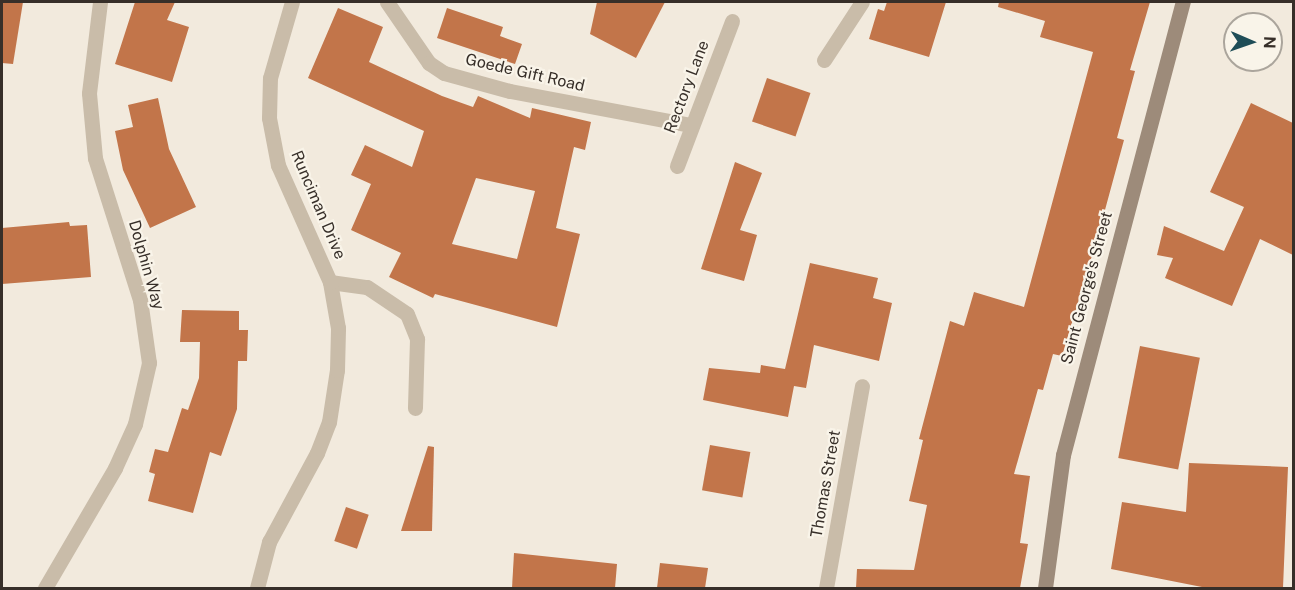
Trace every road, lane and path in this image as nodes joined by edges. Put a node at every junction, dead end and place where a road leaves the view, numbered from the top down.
1 (100, 2) edge
2 (292, 2) edge
3 (387, 2) edge
4 (862, 2) edge
5 (1183, 2) edge
6 (732, 21) dead end
7 (824, 60) dead end
8 (690, 125) junction
9 (677, 166) dead end
10 (330, 282) junction
11 (862, 386) dead end
12 (415, 408) dead end
13 (45, 588) edge
14 (257, 588) edge
15 (826, 588) edge
16 (1045, 588) edge

1 - 13 street, Dolphin Way
2 - 10 street, Runciman Drive
3 - 8 street, Goede Gift Road
4 - 7 street
5 - 16 main road, Saint George's Street
6 - 8 street, Rectory Lane
8 - 9 street, Rectory Lane
10 - 12 street
10 - 14 street, Runciman Drive
11 - 15 street, Thomas Street

